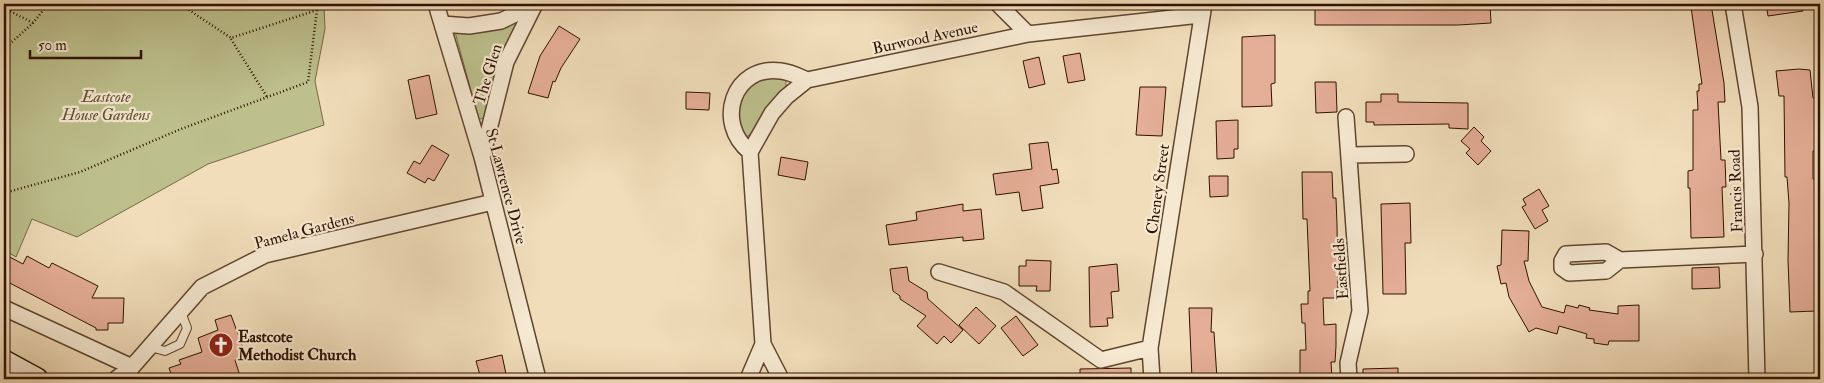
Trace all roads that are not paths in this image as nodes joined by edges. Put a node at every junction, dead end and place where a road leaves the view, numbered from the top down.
1 (436, 4) edge
2 (534, 4) edge
3 (998, 4) edge
4 (1733, 4) edge
5 (1202, 10) edge
6 (442, 24) junction
7 (1028, 34) junction
8 (807, 80) junction
9 (1346, 117) dead end
10 (750, 152) junction
11 (1406, 154) dead end
12 (1350, 155) junction
13 (482, 157) junction
14 (493, 202) junction
15 (1755, 254) junction
16 (1620, 260) dead end
17 (939, 272) dead end
18 (4, 308) edge
19 (180, 312) junction
20 (763, 344) junction
21 (149, 347) junction
22 (1150, 348) junction
23 (4, 361) edge
24 (132, 373) edge
25 (37, 379) edge
26 (116, 379) edge
27 (538, 379) edge
28 (748, 379) edge
29 (778, 379) edge
30 (1152, 379) edge
31 (1349, 379) edge
32 (1757, 379) edge

1 - 6 street, St Lawrence Drive
2 - 6 street
2 - 13 street, The Glen
3 - 7 street
4 - 15 street, Francis Road
5 - 7 street, Burwood Avenue
5 - 22 street, Cheney Street
6 - 13 street, St Lawrence Drive
7 - 8 street, Burwood Avenue
8 - 10 street, Burwood Avenue
8 - 10 street
9 - 12 street, Eastfields
10 - 20 street
11 - 12 street
12 - 31 street, Eastfields
13 - 14 street, St Lawrence Drive
14 - 19 street, Pamela Gardens
14 - 27 street, St Lawrence Drive
15 - 16 street
15 - 32 street, Francis Road
17 - 22 street
18 - 24 street
19 - 21 street, Pamela Gardens
19 - 21 lane
20 - 28 street
20 - 29 street
21 - 24 street, Pamela Gardens
22 - 30 street, Cheney Street
23 - 25 street
24 - 26 street, Pamela Gardens

